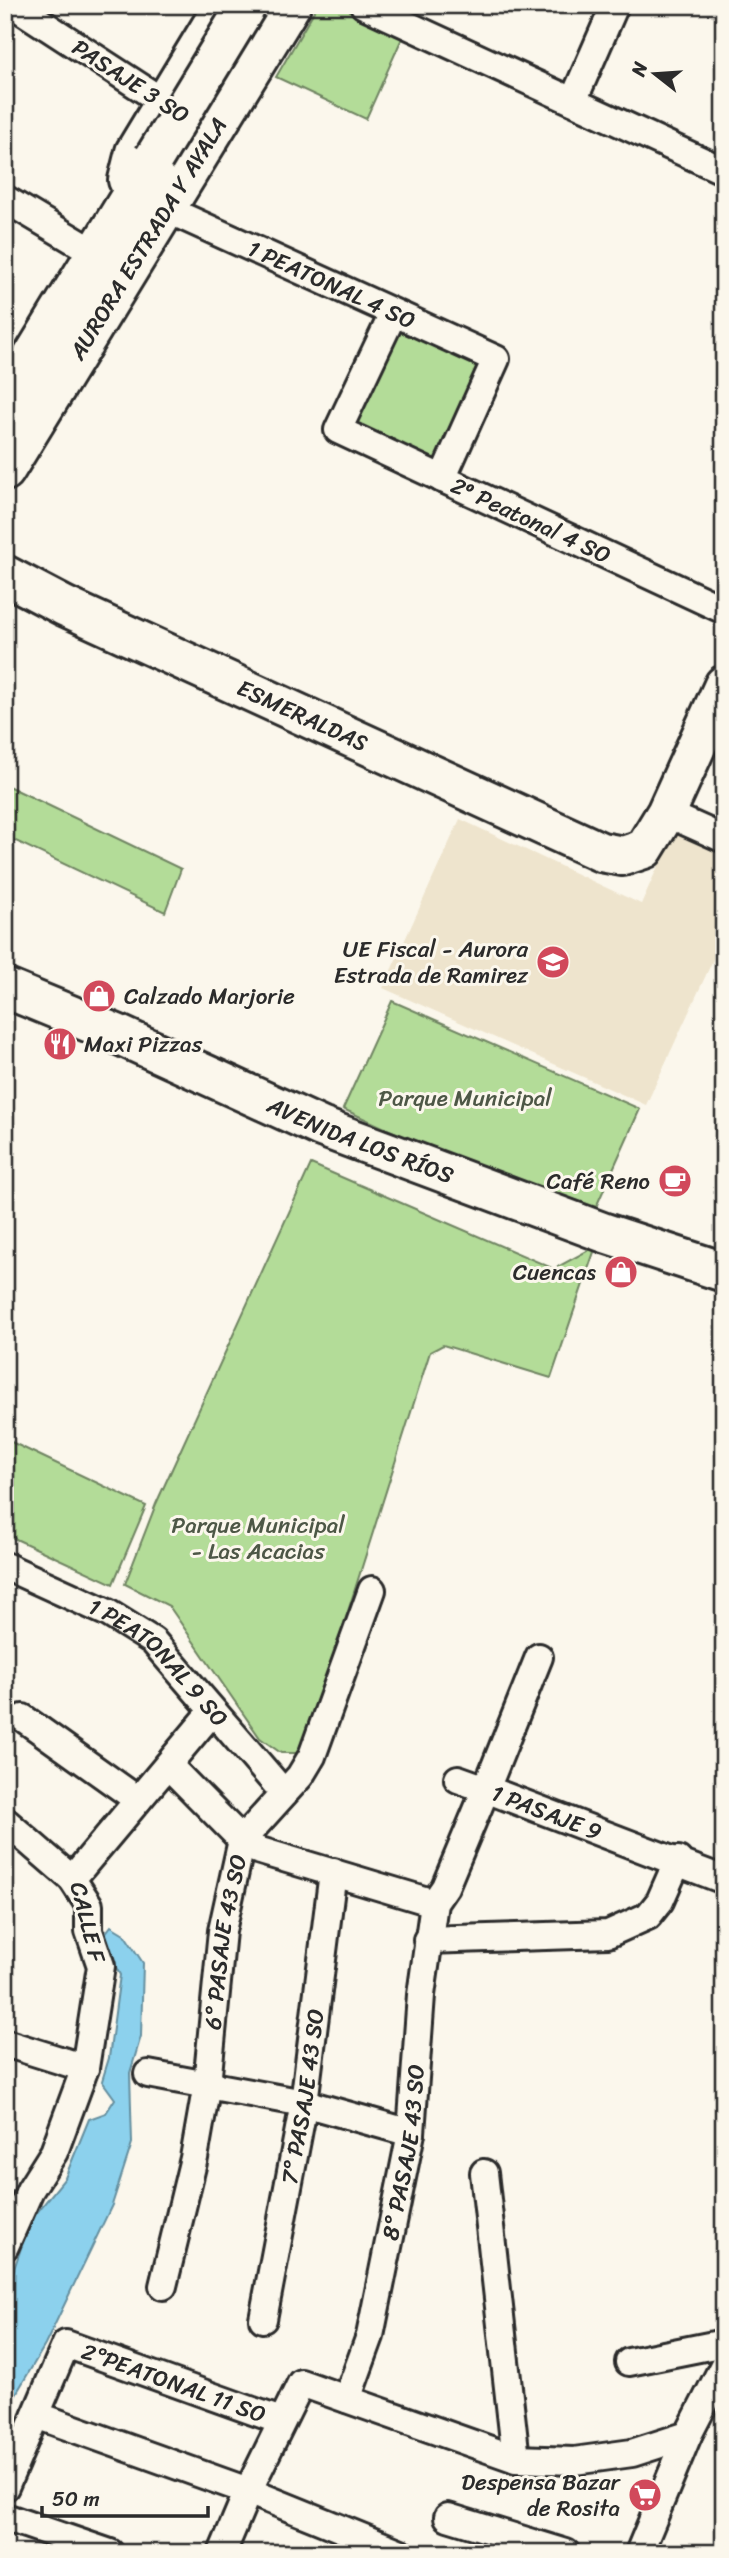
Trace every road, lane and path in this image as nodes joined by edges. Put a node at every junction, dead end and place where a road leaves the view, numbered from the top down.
1 (14, 5) edge
2 (224, 5) edge
3 (247, 5) edge
4 (364, 5) edge
5 (615, 5) edge
6 (286, 10) edge
7 (573, 102) junction
8 (165, 103) junction
9 (212, 134) junction
10 (724, 171) edge
11 (5, 199) edge
12 (166, 209) junction
13 (119, 218) junction
14 (97, 254) junction
15 (393, 314) junction
16 (10, 386) edge
17 (5, 471) edge
18 (442, 479) junction
19 (5, 575) edge
20 (724, 610) edge
21 (724, 685) edge
22 (666, 813) junction
23 (724, 839) edge
24 (5, 988) edge
25 (724, 1272) edge
26 (5, 1566) edge
27 (372, 1590) dead end
28 (539, 1657) dead end
29 (212, 1712) junction
30 (23, 1718) dead end
31 (168, 1765) junction
32 (458, 1779) dead end
33 (486, 1789) junction
34 (283, 1793) junction
35 (138, 1800) junction
36 (5, 1821) edge
37 (242, 1840) junction
38 (678, 1860) junction
39 (334, 1872) junction
40 (72, 1879) junction
41 (724, 1880) edge
42 (435, 1903) junction
43 (427, 1940) junction
44 (5, 2043) edge
45 (85, 2068) junction
46 (148, 2074) dead end
47 (207, 2084) junction
48 (304, 2104) junction
49 (411, 2133) junction
50 (484, 2173) dead end
51 (5, 2246) edge
52 (163, 2286) dead end
53 (262, 2319) dead end
54 (724, 2343) edge
55 (629, 2362) dead end
56 (720, 2382) edge
57 (347, 2399) junction
58 (36, 2416) junction
59 (281, 2421) junction
60 (688, 2435) junction
61 (516, 2459) junction
62 (5, 2487) edge
63 (248, 2491) junction
64 (5, 2517) edge
65 (448, 2517) dead end
66 (110, 2553) edge
67 (222, 2553) edge
68 (401, 2553) edge
69 (566, 2553) edge
70 (639, 2553) edge

1 - 8 street, PASAJE 3 SO
2 - 8 street
3 - 13 street, AURORA ESTRADA Y AYALA, bridge
4 - 7 street
5 - 7 street
6 - 9 street, AURORA ESTRADA Y AYALA
7 - 10 street
8 - 9 street, PASAJE 3 SO
8 - 13 street
9 - 12 street, AURORA ESTRADA Y AYALA
11 - 14 street
12 - 15 street, 1 PEATONAL 4 SO
12 - 17 street, AURORA ESTRADA Y AYALA
13 - 14 street, AURORA ESTRADA Y AYALA
14 - 16 street, AURORA ESTRADA Y AYALA
15 - 18 street, 2º Peatonal 4 SO
15 - 18 street, 1 PEATONAL 4 SO
18 - 20 street, 2º Peatonal 4 SO
19 - 22 street, ESMERALDAS
21 - 22 street
22 - 23 street
24 - 25 street, AVENIDA LOS RÍOS
26 - 29 street, 1 PEATONAL 9 SO
27 - 34 street, 6° PASAJE 43 SO
28 - 33 street
29 - 31 street, CALLE F
29 - 34 street, 1 PEATONAL 9 SO
30 - 35 street
31 - 35 street, CALLE F
31 - 37 street
32 - 33 street
33 - 38 street, 1 PASAJE 9
33 - 42 street, 1 PASAJE 9
34 - 37 street, 6° PASAJE 43 SO
35 - 40 street, CALLE F
36 - 40 street
37 - 39 street
37 - 47 street, 6° PASAJE 43 SO
38 - 41 street, 1 PASAJE 9
38 - 43 street
39 - 42 street
39 - 48 street, 7° PASAJE 43 SO
40 - 45 street, CALLE F
42 - 43 street, 8° PASAJE 43 SO
43 - 49 street, 8° PASAJE 43 SO
44 - 45 street
45 - 51 street, CALLE F
46 - 47 street
47 - 48 street
47 - 52 street, 6° PASAJE 43 SO
48 - 49 street
48 - 53 street, 7° PASAJE 43 SO
49 - 57 street, 8° PASAJE 43 SO
50 - 61 street
54 - 55 street
56 - 60 street
57 - 59 street
57 - 61 street
58 - 59 street, 2°PEATONAL 11 SO
58 - 62 street
58 - 63 street
59 - 63 street
60 - 61 street
60 - 70 street
63 - 67 street
63 - 68 street
64 - 66 street
65 - 69 street

